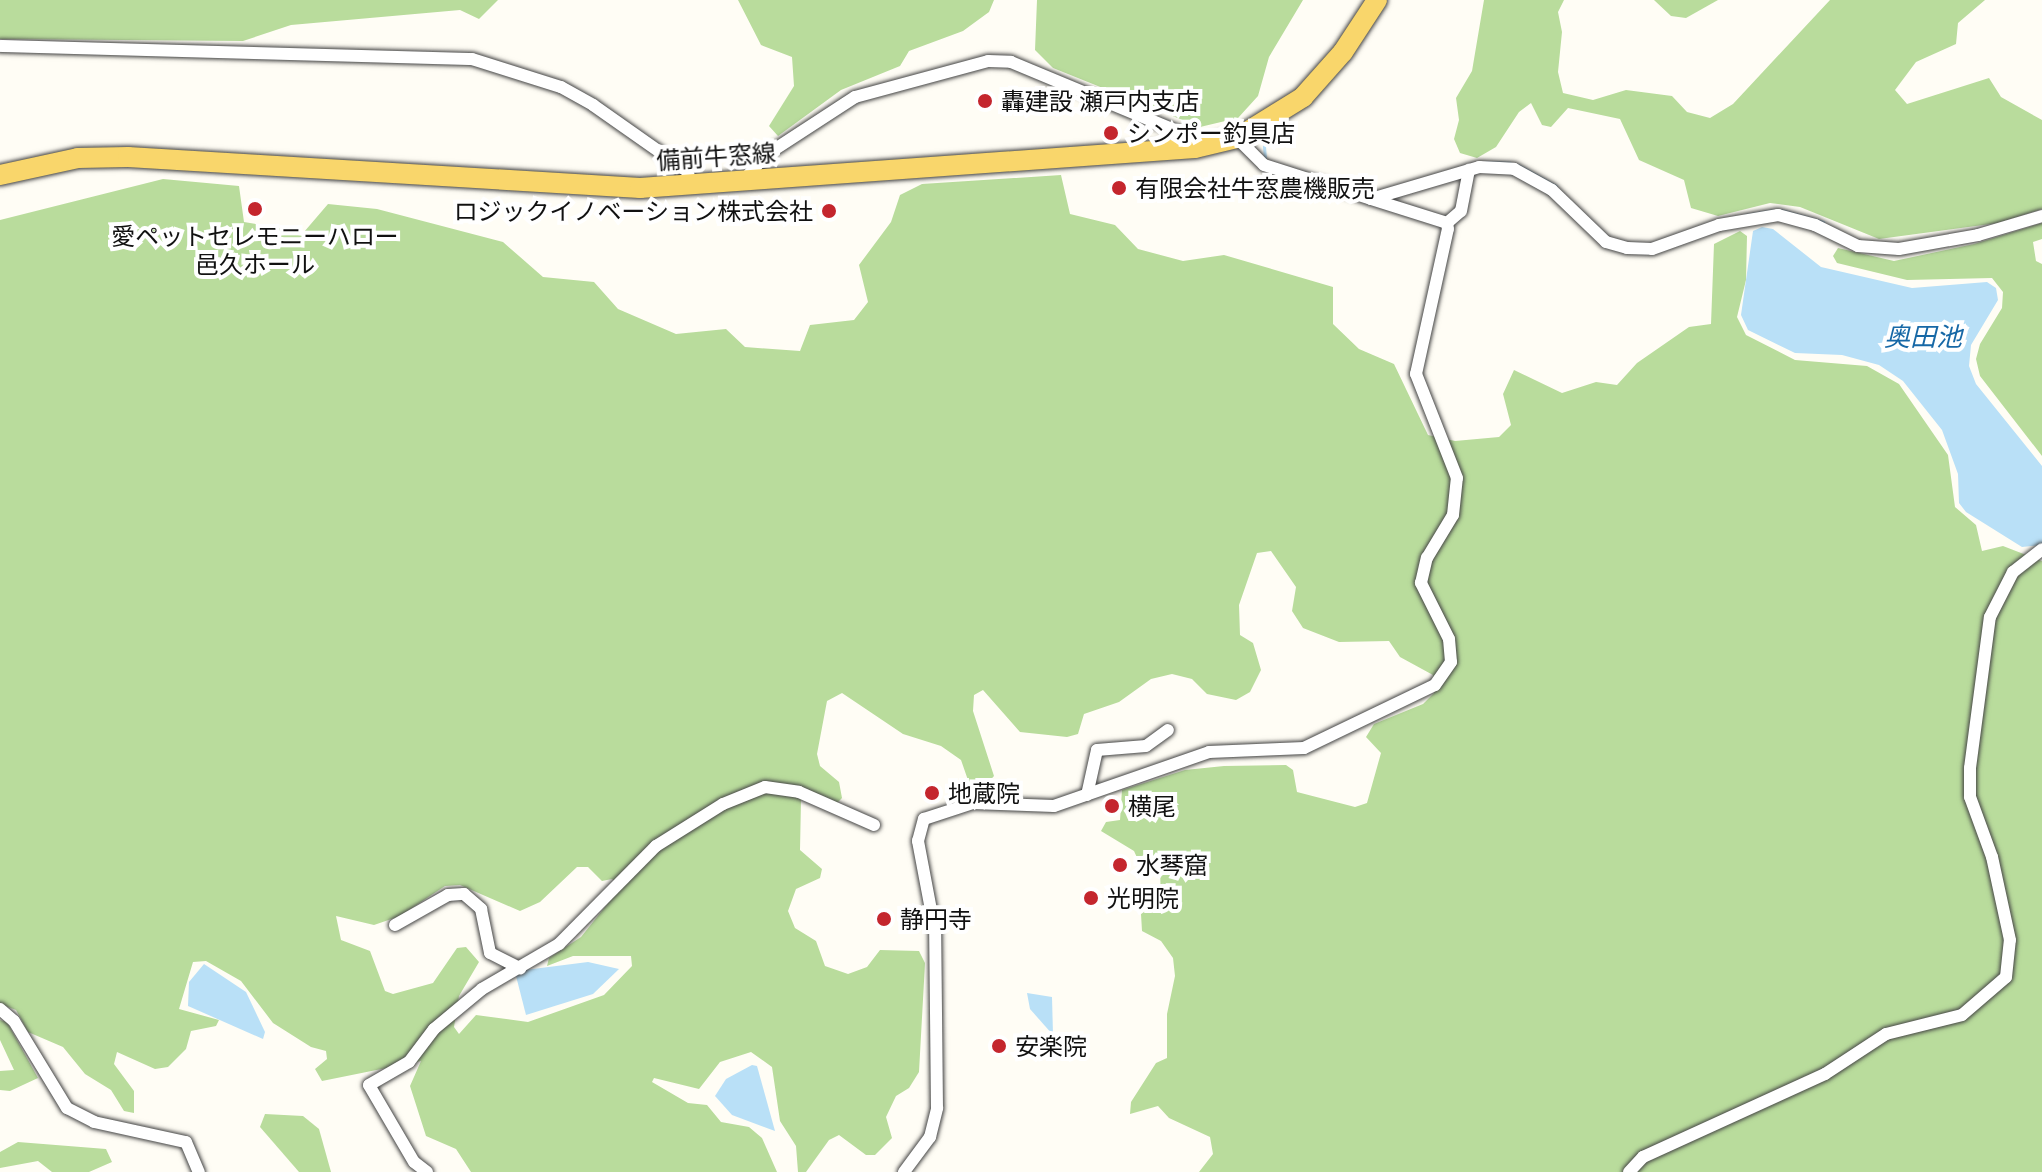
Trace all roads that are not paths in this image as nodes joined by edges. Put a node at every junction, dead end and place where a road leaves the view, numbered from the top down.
1 (1377, 0) edge
2 (0, 46) edge
3 (1237, 138) junction
4 (1213, 145) junction
5 (1469, 170) junction
6 (0, 175) edge
7 (744, 180) junction
8 (692, 184) junction
9 (1371, 199) junction
10 (2042, 216) edge
11 (1447, 223) junction
12 (2042, 549) edge
13 (1168, 730) dead end
14 (1087, 795) junction
15 (874, 825) dead end
16 (395, 925) dead end
17 (520, 968) junction
18 (0, 1009) edge
19 (199, 1172) edge
20 (427, 1172) edge
21 (904, 1172) edge
22 (1629, 1172) edge

1 - 3 main road, 備前牛窓線
2 - 8 street
3 - 4 main road, 備前牛窓線
3 - 9 street
4 - 7 main road, 備前牛窓線
4 - 7 street
5 - 9 street
5 - 10 street
5 - 11 street
6 - 8 main road, 備前牛窓線
7 - 8 main road, 備前牛窓線
9 - 11 street
11 - 14 street
12 - 22 street
13 - 14 street
14 - 21 street
15 - 17 street
16 - 17 street
17 - 20 street
18 - 19 street

